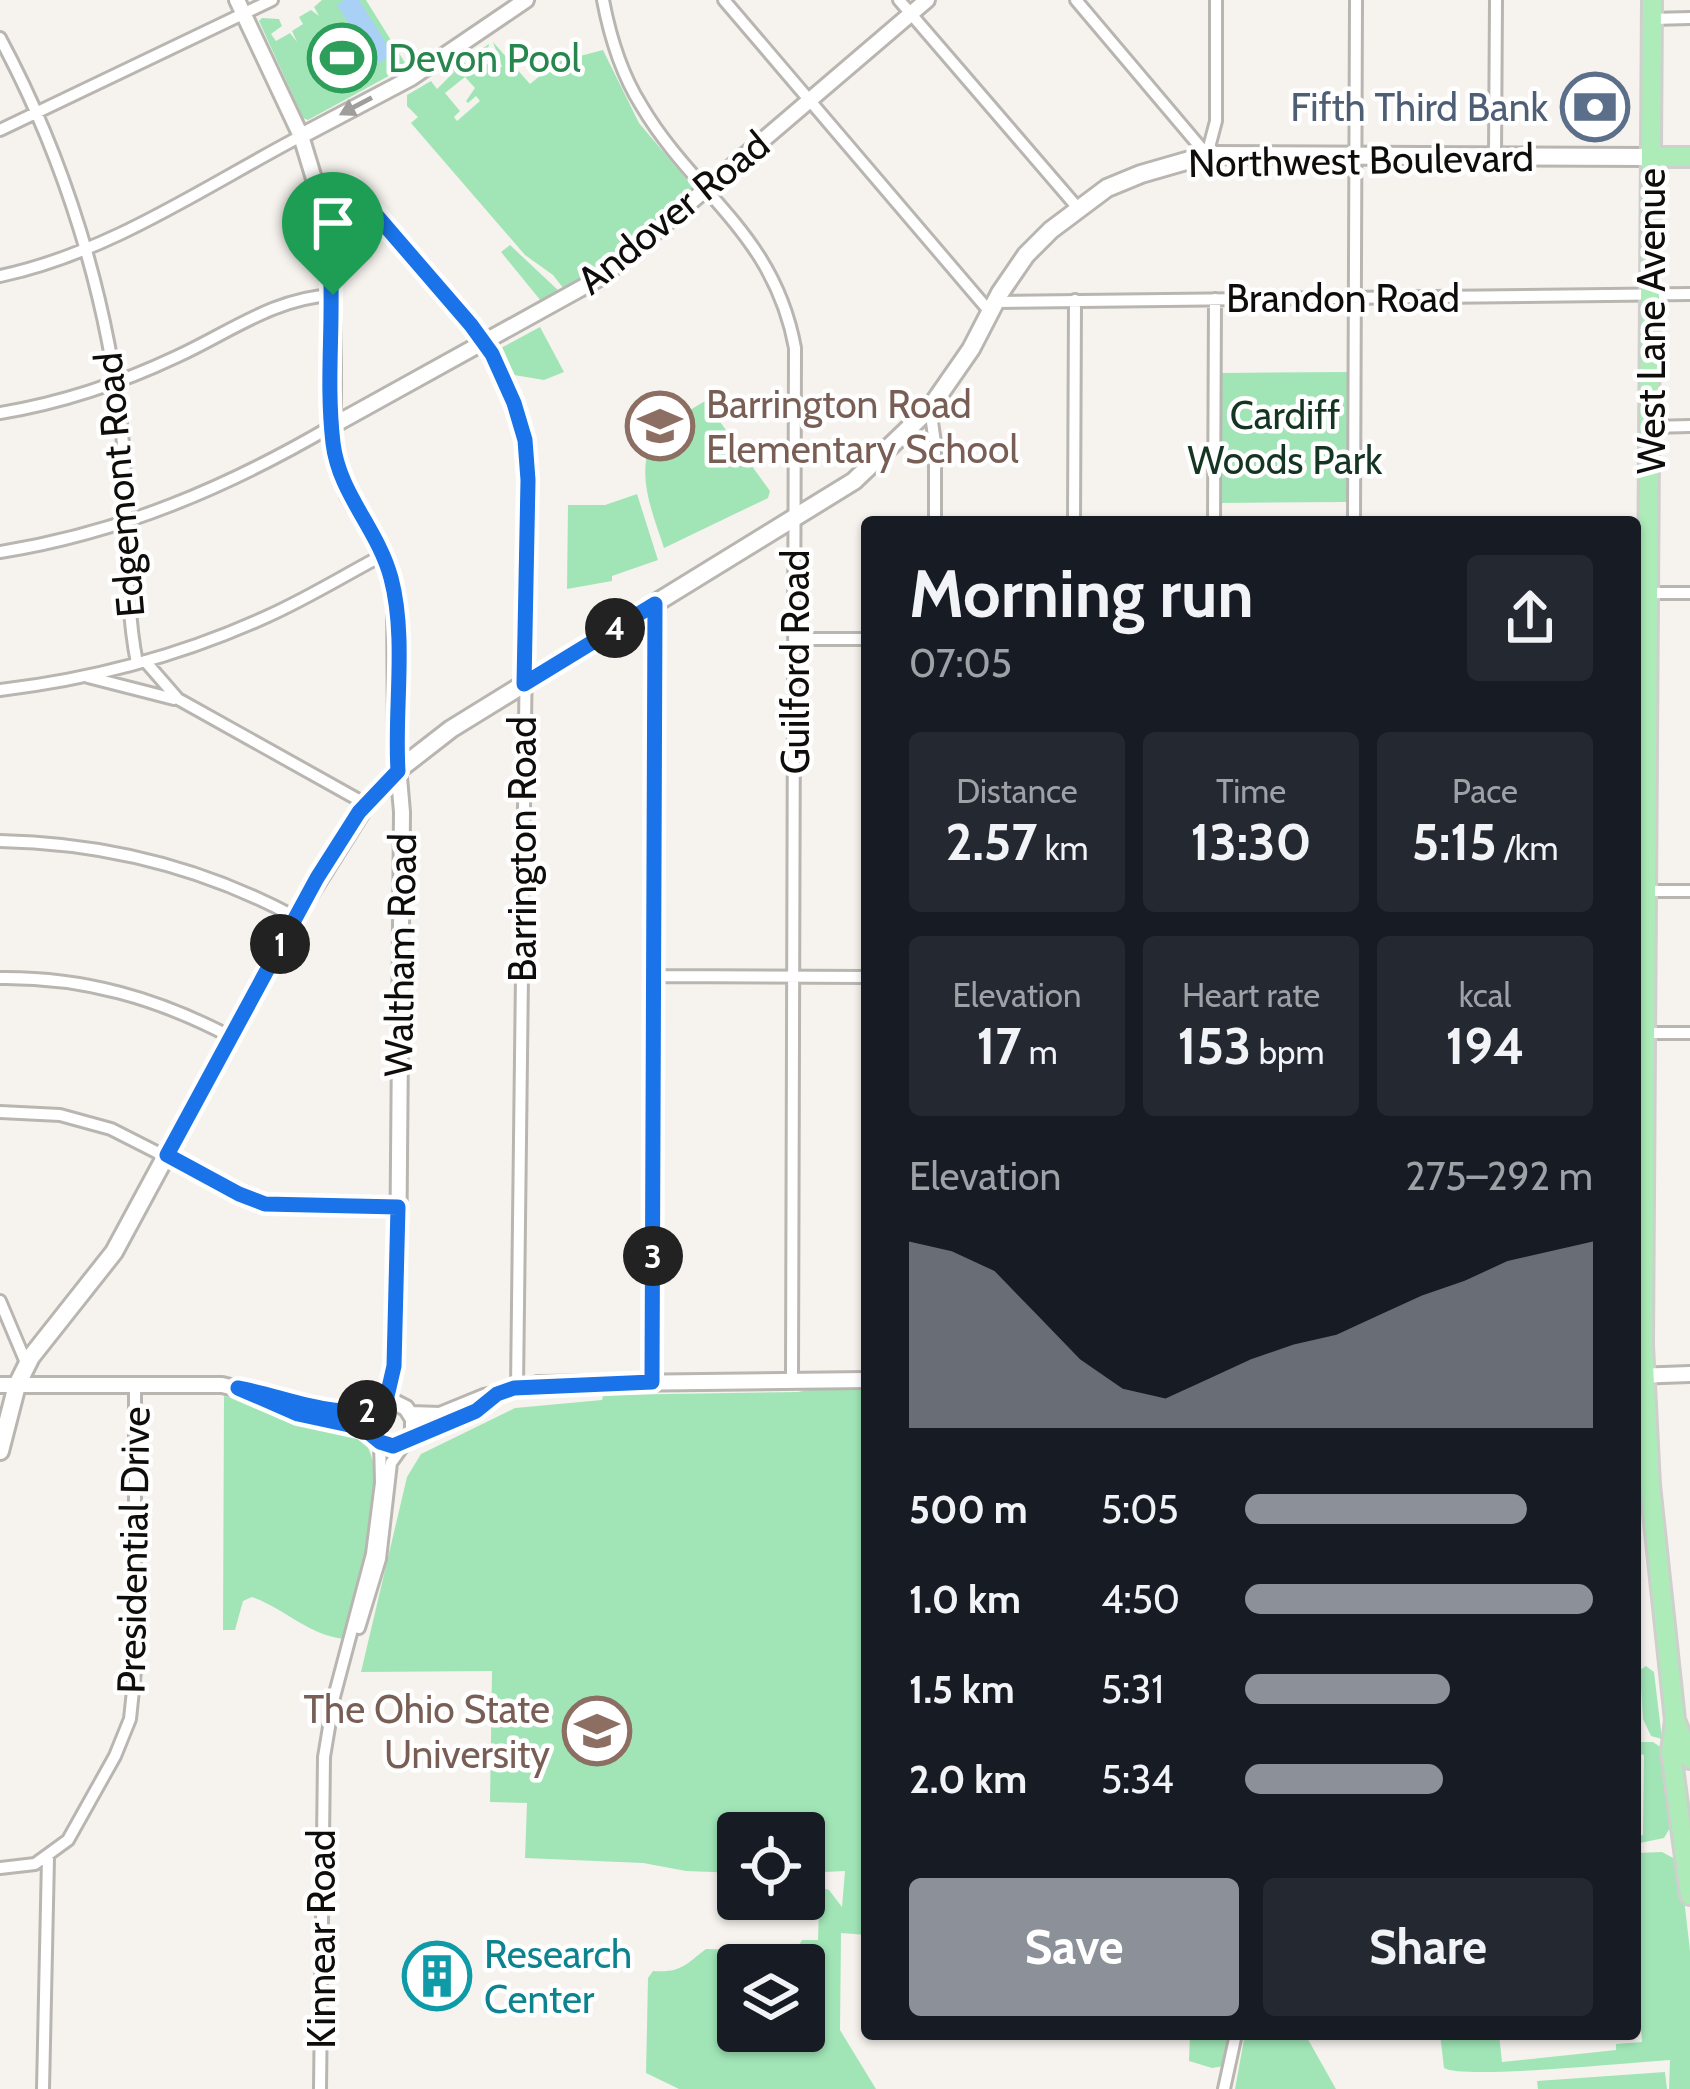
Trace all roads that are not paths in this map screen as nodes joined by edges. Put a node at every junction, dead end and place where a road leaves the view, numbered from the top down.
1 (272, 0) edge
2 (526, 0) edge
3 (603, 0) edge
4 (724, 0) edge
5 (899, 0) edge
6 (927, 0) edge
7 (1076, 0) edge
8 (1216, 0) edge
9 (1356, 0) edge
10 (1496, 0) edge
11 (240, 6) edge
12 (1652, 9) edge
13 (911, 14) junction
14 (1690, 19) edge
15 (0, 38) edge
16 (809, 100) junction
17 (37, 114) junction
18 (0, 130) edge
19 (301, 136) junction
20 (1207, 155) junction
21 (1354, 155) junction
22 (1495, 155) junction
23 (1652, 157) junction
24 (1690, 157) edge
25 (707, 187) junction
26 (320, 194) junction
27 (1077, 207) junction
28 (85, 249) junction
29 (0, 276) edge
30 (1690, 294) edge
31 (333, 295) junction
32 (1651, 295) junction
33 (1354, 297) junction
34 (1215, 298) junction
35 (1075, 300) junction
36 (993, 307) junction
37 (485, 344) junction
38 (114, 384) junction
39 (930, 408) junction
40 (0, 413) edge
41 (332, 426) junction
42 (1690, 426) edge
43 (1651, 427) junction
44 (935, 516) edge
45 (1074, 516) edge
46 (1214, 516) edge
47 (1354, 516) edge
48 (796, 519) junction
49 (128, 522) junction
50 (0, 552) edge
51 (383, 555) junction
52 (1650, 593) junction
53 (1690, 593) edge
54 (655, 604) junction
55 (796, 639) junction
56 (861, 639) edge
57 (141, 663) junction
58 (85, 676) junction
59 (524, 684) junction
60 (0, 690) edge
61 (178, 699) junction
62 (398, 771) junction
63 (366, 804) junction
64 (0, 841) edge
65 (1648, 891) junction
66 (1690, 891) edge
67 (295, 916) junction
68 (1641, 960) edge
69 (654, 976) junction
70 (794, 976) junction
71 (0, 977) edge
72 (861, 977) edge
73 (1641, 1015) edge
74 (1642, 1033) junction
75 (1690, 1033) edge
76 (231, 1037) junction
77 (0, 1112) edge
78 (1641, 1147) edge
79 (167, 1155) junction
80 (398, 1207) junction
81 (0, 1301) edge
82 (27, 1365) junction
83 (394, 1366) junction
84 (1690, 1373) edge
85 (1641, 1376) edge
86 (861, 1380) edge
87 (792, 1381) junction
88 (652, 1382) junction
89 (135, 1384) junction
90 (9, 1385) edge
91 (518, 1387) junction
92 (238, 1388) junction
93 (497, 1394) junction
94 (1641, 1396) edge
95 (382, 1406) junction
96 (409, 1411) junction
97 (376, 1437) junction
98 (408, 1439) junction
99 (0, 1451) edge
100 (350, 1647) junction
101 (1675, 1720) junction
102 (1690, 1759) edge
103 (48, 1858) junction
104 (0, 1868) edge
105 (1690, 1895) edge
106 (1235, 2040) edge
107 (43, 2089) edge
108 (320, 2089) edge
109 (1224, 2089) edge

1 - 11 street
2 -> 19 street
3 - 25 street, Guilford Road
4 - 16 street
5 - 13 street
6 - 13 street, Andover Road
7 - 20 street
8 - 20 street
9 - 21 street
10 - 22 street
11 - 17 street
11 - 19 street, Waltham Road
12 - 14 street
12 - 23 main road, West Lane Avenue
13 - 16 street, Andover Road
13 - 27 street
15 - 17 street, Edgemont Road
16 - 25 street, Andover Road
16 - 36 street
17 - 18 street
17 - 28 street, Edgemont Road
19 - 26 street, Waltham Road
19 - 28 street
20 - 21 main road, Northwest Boulevard
20 - 27 main road, Northwest Boulevard
21 - 22 main road, Northwest Boulevard
21 - 33 street
22 - 23 main road, Northwest Boulevard
23 - 24 main road, Northwest Boulevard
23 - 32 main road, West Lane Avenue
25 - 37 street, Andover Road
25 - 48 street, Guilford Road
26 - 31 street, Waltham Road
26 - 37 street, Barrington Road
27 - 36 main road, Northwest Boulevard
28 - 29 street
28 - 38 street, Edgemont Road
30 - 32 street, Brandon Road
31 - 38 street
31 - 41 street, Waltham Road
32 - 33 street, Brandon Road
32 - 43 main road, West Lane Avenue
33 - 34 street, Brandon Road
33 - 47 street
34 - 35 street, Brandon Road
34 - 46 street
35 - 36 street, Brandon Road
35 - 45 street
36 - 39 main road, Northwest Boulevard
37 - 41 street, Andover Road
37 - 59 street, Barrington Road
38 - 40 street
38 - 49 street, Edgemont Road
39 - 44 street
39 - 48 main road, Northwest Boulevard
41 - 49 street, Andover Road
41 - 51 street, Waltham Road
42 - 43 street
43 - 52 main road, West Lane Avenue
48 - 54 main road, Northwest Boulevard
48 - 55 street, Guilford Road
49 - 50 street, Andover Road
49 - 57 street, Edgemont Road
51 - 57 street
51 - 62 street, Waltham Road
52 - 53 street
52 - 65 main road, West Lane Avenue
54 - 59 main road, Northwest Boulevard
54 - 69 street
55 - 56 street
55 - 70 street, Guilford Road
57 - 58 street
57 - 61 street
58 - 60 street
58 - 61 street
59 - 62 main road, Northwest Boulevard
59 - 91 street, Barrington Road
61 - 63 street
62 - 63 main road, Northwest Boulevard
62 - 80 street, Waltham Road
63 - 67 main road, Northwest Boulevard
64 - 67 street
65 - 66 street
65 - 68 main road, West Lane Avenue
67 - 76 main road, Northwest Boulevard
69 - 70 street
69 - 88 street
70 - 72 street
70 - 87 street, Guilford Road
71 - 76 street
73 - 74 main road, West Lane Avenue
74 - 75 street
74 - 78 main road, West Lane Avenue
76 - 79 main road, Northwest Boulevard
77 - 79 street
79 - 80 street
79 - 82 main road, Northwest Boulevard
80 - 83 street, Waltham Road
81 - 82 street
82 - 90 main road, Northwest Boulevard
83 - 95 street, Waltham Road
83 - 96 street, Waltham Road
84 - 85 street
86 - 87 street
87 - 88 street
88 - 91 street
89 - 90 street
89 - 92 street
89 - 103 street, Presidential Drive
90 - 99 main road, Northwest Boulevard
91 - 93 street
92 - 95 street
92 - 97 street
93 - 96 street
93 - 98 street
94 - 101 main road, West Lane Avenue
95 - 96 street
95 - 97 street
96 - 98 street
97 - 98 street
97 - 100 street, Kinnear Road
98 - 100 street, Kinnear Road
100 - 108 street, Kinnear Road
101 - 102 main road, West Lane Avenue
101 - 105 main road, West Lane Avenue
103 - 104 street
103 - 107 street
106 - 109 street

